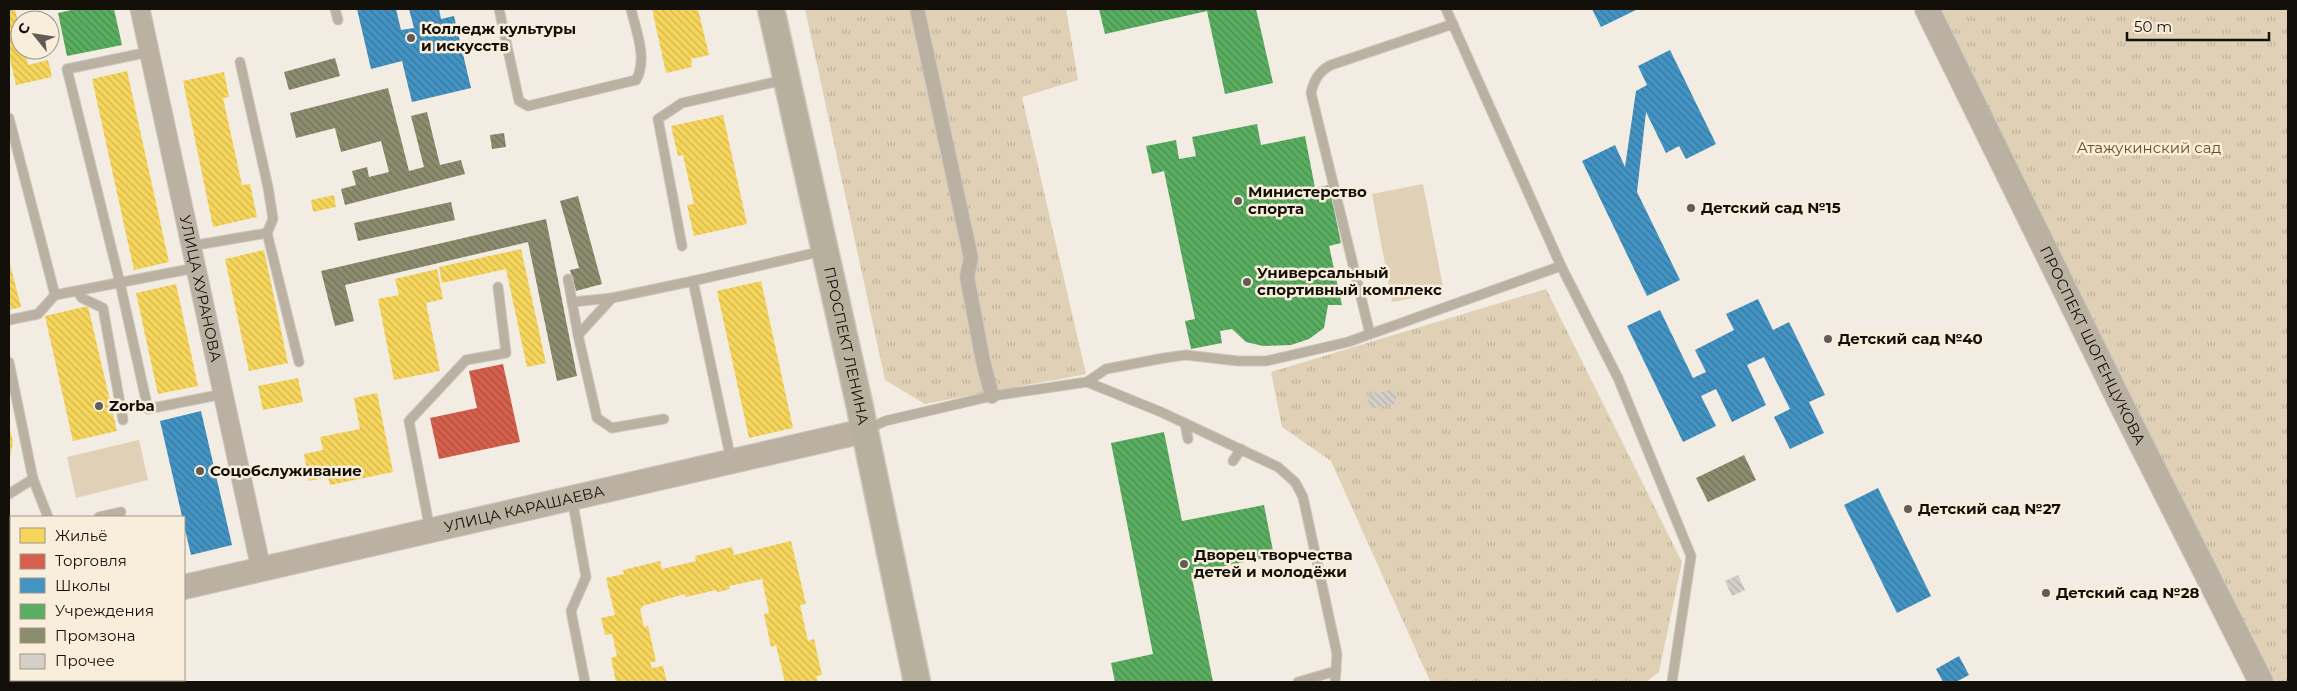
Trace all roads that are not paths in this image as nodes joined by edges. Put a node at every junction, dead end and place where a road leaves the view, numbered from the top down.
1 (140, 9) edge
2 (335, 9) edge
3 (499, 9) edge
4 (631, 9) edge
5 (772, 9) edge
6 (917, 9) edge
7 (1446, 9) edge
8 (1927, 9) edge
9 (338, 20) dead end
10 (1453, 24) junction
11 (149, 52) junction
12 (240, 62) dead end
13 (787, 80) junction
14 (9, 118) edge
15 (267, 233) junction
16 (191, 246) junction
17 (682, 246) dead end
18 (826, 250) junction
19 (1561, 266) junction
20 (196, 268) junction
21 (568, 278) dead end
22 (693, 281) junction
23 (120, 283) junction
24 (498, 287) dead end
25 (77, 291) junction
26 (55, 295) junction
27 (612, 298) junction
28 (572, 302) junction
29 (9, 320) edge
30 (1370, 334) junction
31 (578, 335) junction
32 (9, 362) edge
33 (299, 362) dead end
34 (1087, 382) junction
35 (222, 394) junction
36 (992, 396) junction
37 (664, 419) dead end
38 (123, 420) dead end
39 (1185, 423) junction
40 (864, 431) junction
41 (1188, 439) dead end
42 (1241, 449) junction
43 (1233, 462) dead end
44 (731, 463) junction
45 (32, 478) junction
46 (9, 494) edge
47 (572, 498) junction
48 (120, 512) dead end
49 (48, 516) edge
50 (103, 516) edge
51 (430, 530) junction
52 (261, 569) junction
53 (185, 587) edge
54 (1336, 671) junction
55 (585, 682) edge
56 (917, 682) edge
57 (1298, 682) edge
58 (1335, 682) edge
59 (1672, 682) edge
60 (2261, 682) edge

1 - 11 street, УЛИЦА ХУРАНОВА
2 - 9 lane
3 - 4 lane
5 - 13 main road, ПРОСПЕКТ ЛЕНИНА
6 - 36 street
7 - 10 lane
8 - 60 street, ПРОСПЕКТ ШОГЕНЦУКОВА
10 - 19 lane
10 - 30 lane
11 - 16 street, УЛИЦА ХУРАНОВА
11 - 23 lane
12 - 15 lane
13 - 17 lane
13 - 18 main road, ПРОСПЕКТ ЛЕНИНА
14 - 26 lane
15 - 16 lane
15 - 33 lane
16 - 20 street, УЛИЦА ХУРАНОВА
18 - 22 lane
18 - 40 main road, ПРОСПЕКТ ЛЕНИНА
19 - 30 lane
19 - 59 lane
20 - 23 lane
20 - 35 street, УЛИЦА ХУРАНОВА
21 - 28 lane
22 - 27 lane
22 - 44 lane
23 - 25 lane
23 - 35 lane
24 - 51 lane
25 - 26 lane
25 - 38 lane
26 - 29 lane
27 - 28 lane
27 - 31 lane
28 - 31 lane
30 - 34 lane
31 - 37 lane
32 - 45 lane
34 - 36 lane
34 - 39 lane
35 - 52 street, УЛИЦА ХУРАНОВА
36 - 40 lane
39 - 41 lane
39 - 42 lane
40 - 44 street, УЛИЦА КАРАШАЕВА
40 - 56 main road, ПРОСПЕКТ ЛЕНИНА
42 - 43 lane
42 - 54 lane
44 - 47 street, УЛИЦА КАРАШАЕВА
45 - 46 lane
45 - 49 lane
47 - 51 street, УЛИЦА КАРАШАЕВА
47 - 55 lane
48 - 50 lane
51 - 52 street, УЛИЦА КАРАШАЕВА
52 - 53 street, УЛИЦА КАРАШАЕВА
54 - 57 lane
54 - 58 lane

